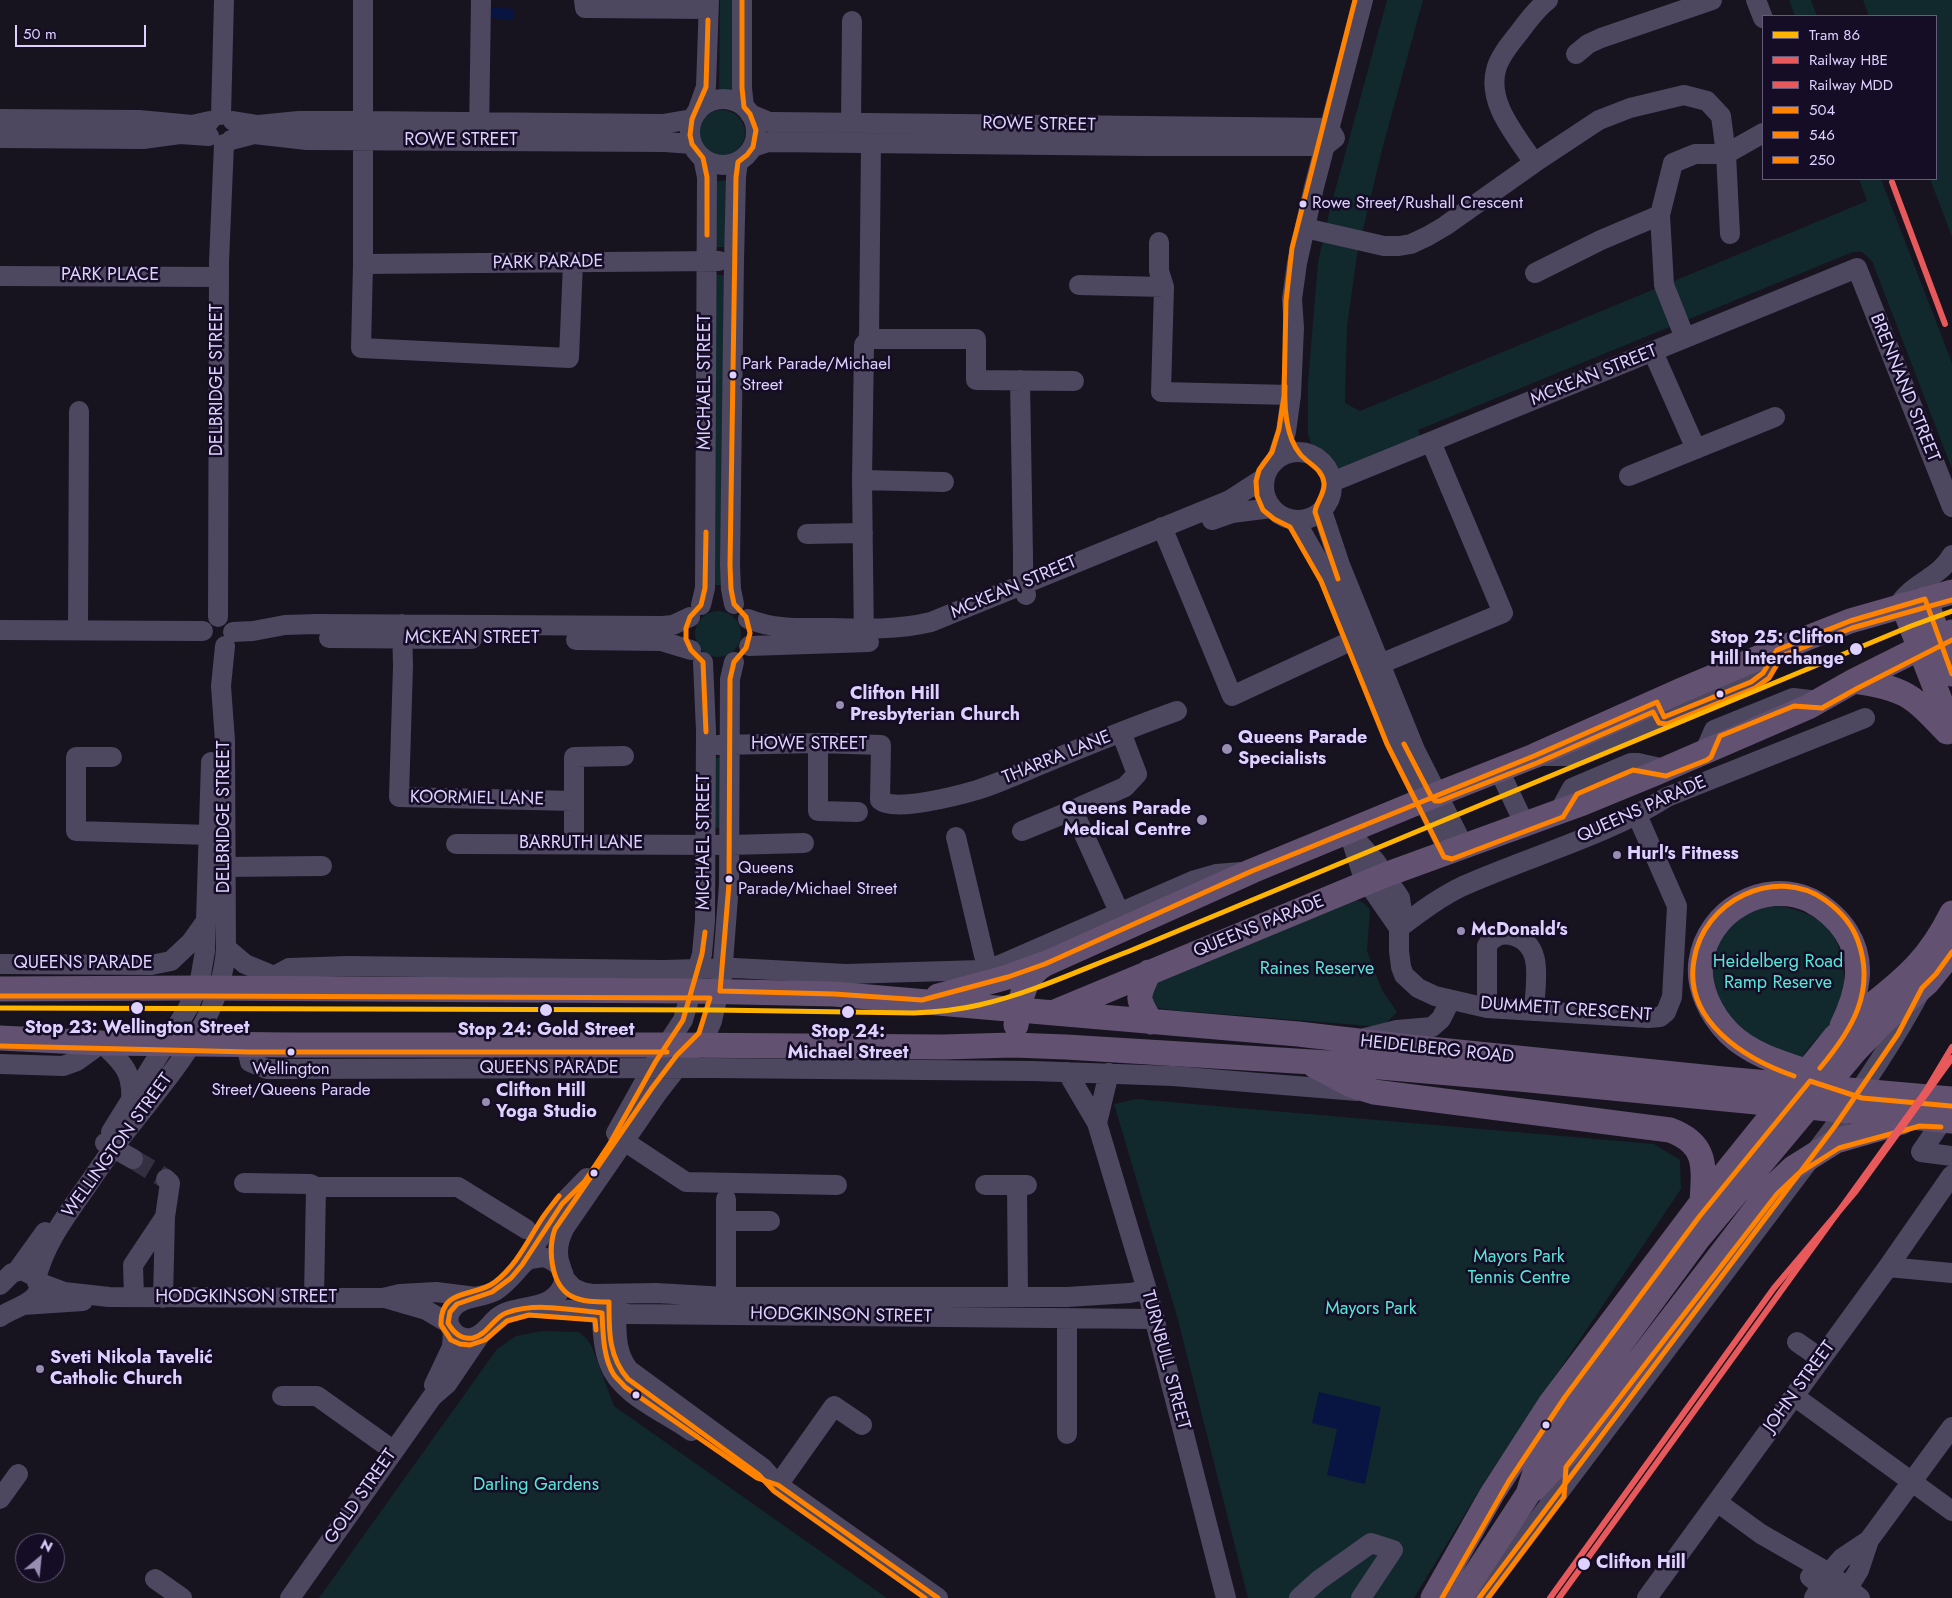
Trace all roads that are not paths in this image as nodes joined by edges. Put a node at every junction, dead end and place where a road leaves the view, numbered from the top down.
1 (224, 0) edge
2 (363, 0) edge
3 (481, 0) edge
4 (584, 0) edge
5 (742, 0) edge
6 (1363, 0) edge
7 (1377, 0) edge
8 (1548, 0) edge
9 (1712, 0) edge
10 (1756, 0) edge
11 (708, 4) edge
12 (1762, 15) edge
13 (852, 21) dead end
14 (1576, 54) dead end
15 (747, 110) junction
16 (694, 116) junction
17 (0, 118) edge
18 (363, 121) junction
19 (851, 123) junction
20 (221, 130) junction
21 (480, 131) junction
22 (1762, 134) edge
23 (1330, 137) junction
24 (0, 138) edge
25 (362, 141) junction
26 (871, 143) junction
27 (753, 147) junction
28 (697, 151) junction
29 (1726, 154) junction
30 (738, 162) junction
31 (1534, 162) junction
32 (1660, 216) junction
33 (1309, 229) junction
34 (1730, 234) dead end
35 (1160, 242) dead end
36 (706, 261) junction
37 (734, 261) junction
38 (573, 263) junction
39 (362, 264) junction
40 (1856, 268) joint
41 (1535, 273) dead end
42 (0, 276) edge
43 (219, 277) junction
44 (1079, 285) dead end
45 (1164, 287) junction
46 (1685, 338) junction
47 (869, 339) junction
48 (1653, 352) junction
49 (1020, 380) junction
50 (1074, 381) dead end
51 (1291, 395) junction
52 (79, 411) dead end
53 (1775, 417) dead end
54 (1431, 442) junction
55 (1696, 449) junction
56 (1312, 455) junction
57 (1277, 458) junction
58 (1629, 476) dead end
59 (1264, 478) junction
60 (862, 480) junction
61 (944, 482) dead end
62 (1332, 482) junction
63 (1952, 507) edge
64 (1271, 508) junction
65 (1322, 511) junction
66 (1295, 520) junction
67 (863, 533) junction
68 (1164, 533) junction
69 (807, 534) dead end
70 (1952, 555) edge
71 (1025, 590) junction
72 (1952, 592) edge
73 (1909, 603) junction
74 (734, 604) junction
75 (695, 611) junction
76 (748, 619) junction
77 (0, 630) edge
78 (78, 630) junction
79 (402, 631) junction
80 (584, 633) junction
81 (864, 635) junction
82 (800, 636) junction
83 (218, 639) junction
84 (1937, 639) edge
85 (1353, 640) junction
86 (749, 646) junction
87 (697, 656) junction
88 (734, 662) junction
89 (1380, 664) junction
90 (1952, 674) edge
91 (1854, 681) junction
92 (1814, 704) junction
93 (1176, 710) dead end
94 (1866, 718) dead end
95 (1952, 731) edge
96 (1120, 732) junction
97 (1952, 738) edge
98 (1809, 740) junction
99 (818, 743) junction
100 (706, 745) junction
101 (881, 745) joint
102 (730, 746) junction
103 (624, 756) dead end
104 (112, 757) dead end
105 (1499, 770) junction
106 (1660, 771) junction
107 (1430, 797) junction
108 (1667, 797) junction
109 (574, 801) junction
110 (1073, 810) junction
111 (858, 812) dead end
112 (1637, 815) junction
113 (1524, 824) junction
114 (1022, 831) dead end
115 (1349, 832) junction
116 (210, 835) junction
117 (956, 837) dead end
118 (804, 843) dead end
119 (456, 844) dead end
120 (574, 844) junction
121 (705, 844) junction
122 (730, 845) junction
123 (1457, 849) junction
124 (226, 866) junction
125 (322, 866) dead end
126 (1376, 879) junction
127 (1952, 913) edge
128 (1122, 920) junction
129 (206, 922) junction
130 (1399, 928) junction
131 (226, 948) junction
132 (1952, 952) edge
133 (0, 964) edge
134 (52, 964) junction
135 (1045, 964) junction
136 (987, 968) junction
137 (1149, 972) junction
138 (695, 980) junction
139 (722, 980) junction
140 (268, 982) junction
141 (819, 983) junction
142 (208, 988) junction
143 (1922, 988) junction
144 (0, 989) edge
145 (54, 989) junction
146 (922, 1000) junction
147 (1450, 1001) junction
148 (1487, 1008) junction
149 (1019, 1009) junction
150 (1534, 1011) junction
151 (1054, 1012) junction
152 (1152, 1022) junction
153 (0, 1038) edge
154 (1834, 1038) junction
155 (1356, 1041) junction
156 (102, 1043) junction
157 (165, 1043) junction
158 (192, 1043) junction
159 (246, 1044) junction
160 (667, 1045) junction
161 (698, 1045) junction
162 (1013, 1045) junction
163 (812, 1046) junction
164 (982, 1046) junction
165 (943, 1047) joint
166 (1306, 1062) junction
167 (0, 1064) edge
168 (676, 1068) junction
169 (652, 1069) junction
170 (814, 1070) junction
171 (982, 1071) junction
172 (1067, 1072) junction
173 (1109, 1073) junction
174 (1724, 1089) junction
175 (1860, 1090) junction
176 (1374, 1092) junction
177 (1952, 1099) edge
178 (131, 1100) junction
179 (1952, 1107) edge
180 (1919, 1118) junction
181 (1952, 1121) edge
182 (1097, 1123) junction
183 (624, 1141) junction
184 (110, 1146) junction
185 (1952, 1156) edge
186 (133, 1159) tunnel mouth
187 (1952, 1175) edge
188 (166, 1179) dead end
189 (244, 1183) dead end
190 (985, 1184) dead end
191 (837, 1185) dead end
192 (316, 1187) junction
193 (726, 1199) dead end
194 (1702, 1202) junction
195 (166, 1217) junction
196 (770, 1220) dead end
197 (726, 1221) junction
198 (526, 1229) dead end
199 (522, 1265) junction
200 (1888, 1267) junction
201 (18, 1271) junction
202 (562, 1272) junction
203 (1952, 1273) edge
204 (37, 1281) junction
205 (0, 1285) edge
206 (1147, 1290) junction
207 (109, 1297) junction
208 (134, 1297) junction
209 (476, 1297) junction
210 (726, 1297) junction
211 (1018, 1297) junction
212 (163, 1298) junction
213 (314, 1298) junction
214 (383, 1298) junction
215 (23, 1305) junction
216 (528, 1307) junction
217 (612, 1307) junction
218 (0, 1317) edge
219 (1067, 1318) junction
220 (1155, 1319) junction
221 (451, 1327) junction
222 (482, 1334) junction
223 (1797, 1342) dead end
224 (1820, 1358) junction
225 (282, 1396) dead end
226 (1794, 1396) junction
227 (432, 1397) junction
228 (862, 1425) dead end
229 (1952, 1427) edge
230 (1067, 1434) dead end
231 (394, 1451) junction
232 (1559, 1464) junction
233 (18, 1474) dead end
234 (1912, 1482) junction
235 (778, 1485) junction
236 (1558, 1493) junction
237 (1528, 1494) junction
238 (0, 1499) edge
239 (1717, 1502) junction
240 (1952, 1511) edge
241 (1869, 1540) junction
242 (155, 1579) dead end
243 (1821, 1586) edge
244 (1847, 1596) edge
245 (182, 1598) edge
246 (290, 1598) edge
247 (938, 1598) edge
248 (1226, 1598) edge
249 (1299, 1598) edge
250 (1361, 1598) edge
251 (1433, 1598) edge
252 (1460, 1598) edge
253 (1478, 1598) edge
254 (1647, 1598) edge

1 - 20 street, DELBRIDGE STREET
2 - 18 street
3 - 21 street
4 - 11 street
5 - 15 street
6 - 23 street
7 - 23 street
8 - 31 street
9 - 14 street
10 - 12 street
11 - 16 street
13 - 19 street
15 - 16 street
15 - 19 street, ROWE STREET
15 - 27 street
16 - 21 street, ROWE STREET
16 - 28 street
17 - 20 street, ROWE STREET
18 - 20 street, ROWE STREET
18 - 21 street, ROWE STREET
18 - 25 street
19 - 23 street, ROWE STREET
20 - 24 street, ROWE STREET
20 - 25 street, ROWE STREET
20 - 43 street, DELBRIDGE STREET
21 - 25 street, ROWE STREET
21 - 28 street, ROWE STREET
22 - 29 street
23 - 26 street, ROWE STREET
23 - 33 street
25 - 39 street
26 - 27 street, ROWE STREET
26 - 47 street
27 - 30 street
28 - 30 street
28 - 36 street, MICHAEL STREET
29 - 31 street
29 - 32 street
29 - 34 street
30 - 37 street, MICHAEL STREET
31 - 33 street
32 - 41 street
32 - 46 street
33 - 51 street
35 - 45 street
36 - 37 street, PARK PARADE
36 - 38 street, PARK PARADE
36 - 75 street, MICHAEL STREET
37 - 74 street, MICHAEL STREET
38 - 39 street, PARK PARADE
38 - 39 street
40 - 46 street, MCKEAN STREET
40 - 63 street, BRENNAND STREET
42 - 43 street, PARK PLACE
43 - 83 street, DELBRIDGE STREET
44 - 45 street
45 - 51 street
46 - 48 street, MCKEAN STREET
47 - 49 street
47 - 60 street
48 - 54 street, MCKEAN STREET
48 - 55 street
49 - 50 street
49 - 71 street
51 - 56 street
51 - 57 street
52 - 78 street
53 - 55 street
54 - 62 street, MCKEAN STREET
54 - 89 street
55 - 58 street
56 - 57 street
56 - 62 street
57 - 59 street
59 - 64 street
59 - 68 street, MCKEAN STREET
60 - 61 street
60 - 67 street
62 - 65 street
64 - 66 street
64 - 68 street, MCKEAN STREET
65 - 66 street
65 - 89 street
66 - 85 street
67 - 69 street
67 - 81 street
68 - 71 street, MCKEAN STREET
68 - 85 street
70 - 73 street
71 - 81 street, MCKEAN STREET
72 - 73 main road, QUEENS PARADE
73 - 84 main road
73 - 105 main road, QUEENS PARADE
74 - 75 street
74 - 76 street
75 - 80 street, MCKEAN STREET
75 - 87 street
76 - 82 street, MCKEAN STREET
76 - 86 street
77 - 78 street, MCKEAN STREET
78 - 83 street, MCKEAN STREET
79 - 80 street, MCKEAN STREET
79 - 83 street, MCKEAN STREET
79 - 109 street, KOORMIEL LANE
80 - 87 street, MCKEAN STREET
81 - 82 street, MCKEAN STREET
82 - 86 street, MCKEAN STREET
83 - 116 street, DELBRIDGE STREET
83 - 124 street, DELBRIDGE STREET
84 - 90 main road
84 - 91 main road, QUEENS PARADE
84 - 95 main road
85 - 107 street
86 - 88 street
87 - 88 street
87 - 100 street, MICHAEL STREET
88 - 102 street, MICHAEL STREET
89 - 107 street
91 - 92 main road, QUEENS PARADE
91 - 97 main road
92 - 98 street
92 - 106 main road, QUEENS PARADE
93 - 96 street
94 - 98 street, QUEENS PARADE
96 - 101 street, THARRA LANE
96 - 110 street, THARRA LANE
98 - 108 street, QUEENS PARADE
99 - 101 street, HOWE STREET
99 - 102 street, HOWE STREET
99 - 111 street
100 - 102 street, HOWE STREET
100 - 121 street, MICHAEL STREET
102 - 122 street, MICHAEL STREET
103 - 109 street
104 - 116 street
105 - 107 main road, QUEENS PARADE
105 - 113 street
106 - 108 street
106 - 113 main road, QUEENS PARADE
107 - 115 main road, QUEENS PARADE
107 - 123 street
108 - 112 street, QUEENS PARADE
109 - 120 street
110 - 114 street
110 - 128 street
112 - 130 street, QUEENS PARADE
112 - 150 street, DUMMETT CRESCENT
113 - 123 main road, QUEENS PARADE
115 - 126 street, DUMMETT CRESCENT
115 - 128 main road, QUEENS PARADE
116 - 129 street, DELBRIDGE STREET
117 - 136 street
118 - 122 street, BARRUTH LANE
119 - 120 street, BARRUTH LANE
120 - 121 street, BARRUTH LANE
121 - 122 street, BARRUTH LANE
121 - 138 street, MICHAEL STREET
122 - 139 street, MICHAEL STREET
123 - 126 main road, QUEENS PARADE
124 - 125 street
124 - 131 street, DELBRIDGE STREET
126 - 130 street, DUMMETT CRESCENT
126 - 137 main road, QUEENS PARADE
127 - 154 main road
128 - 135 main road, QUEENS PARADE
128 - 136 street, QUEENS PARADE
129 - 134 street, QUEENS PARADE
129 - 142 street, DELBRIDGE STREET
130 - 147 street, DUMMETT CRESCENT
131 - 140 street, QUEENS PARADE
131 - 142 street, DELBRIDGE STREET
132 - 143 main road
133 - 134 street, QUEENS PARADE
134 - 145 street
135 - 146 main road
135 - 149 main road, QUEENS PARADE
136 - 141 street, QUEENS PARADE
137 - 151 main road, QUEENS PARADE
137 - 152 main road
138 - 139 main road, QUEENS PARADE
138 - 140 main road, QUEENS PARADE
138 - 160 street, MICHAEL STREET
139 - 141 main road, QUEENS PARADE
139 - 161 street, MICHAEL STREET
140 - 142 main road, QUEENS PARADE
141 - 146 main road, QUEENS PARADE
142 - 145 main road, QUEENS PARADE
142 - 157 street, WELLINGTON STREET
142 - 158 street, WELLINGTON STREET
143 - 236 street
143 - 237 main road
144 - 145 main road, QUEENS PARADE
146 - 149 main road, HEIDELBERG ROAD
147 - 148 street, DUMMETT CRESCENT
147 - 155 street
148 - 150 street, DUMMETT CRESCENT
148 - 150 street
149 - 151 main road, HEIDELBERG ROAD
149 - 162 main road, QUEENS PARADE
151 - 152 main road, HEIDELBERG ROAD
151 - 162 main road, QUEENS PARADE
152 - 155 main road, HEIDELBERG ROAD
153 - 156 main road, QUEENS PARADE
154 - 175 main road
154 - 194 main road
155 - 174 main road, HEIDELBERG ROAD
156 - 157 main road, QUEENS PARADE
156 - 167 street
156 - 178 street
157 - 158 main road, QUEENS PARADE
157 - 178 street, WELLINGTON STREET
158 - 159 main road, QUEENS PARADE
158 - 184 street, WELLINGTON STREET
159 - 160 main road, QUEENS PARADE
159 - 169 street, QUEENS PARADE
160 - 161 main road, QUEENS PARADE
160 - 169 street
161 - 163 main road, QUEENS PARADE
161 - 168 street
162 - 164 main road, HEIDELBERG ROAD
162 - 166 main road, HEIDELBERG ROAD
163 - 165 main road, QUEENS PARADE
163 - 170 street
164 - 165 main road, HEIDELBERG ROAD
164 - 171 street
166 - 174 main road, HEIDELBERG ROAD
166 - 176 main road
168 - 169 street, QUEENS PARADE
168 - 170 street, QUEENS PARADE
168 - 183 street
169 - 199 street
170 - 171 street, QUEENS PARADE
171 - 172 street, QUEENS PARADE
172 - 173 street, QUEENS PARADE
172 - 182 street, TURNBULL STREET
173 - 176 street, QUEENS PARADE
173 - 182 street
174 - 175 main road, HEIDELBERG ROAD
174 - 180 main road, HEIDELBERG ROAD
175 - 177 main road, HEIDELBERG ROAD
176 - 194 main road
178 - 184 street, WELLINGTON STREET
179 - 185 street
180 - 181 main road, HEIDELBERG ROAD
180 - 232 main road
182 - 206 street, TURNBULL STREET
183 - 191 street
183 - 202 street
184 - 186 street
184 - 201 street, WELLINGTON STREET
184 - 204 street, WELLINGTON STREET
187 - 200 street, JOHN STREET
188 - 195 street
189 - 192 street
190 - 211 street
192 - 198 street
192 - 213 street
193 - 197 street
194 - 251 main road
195 - 208 street
195 - 212 street
196 - 197 street
197 - 210 street
199 - 202 street, HODGKINSON STREET
199 - 209 street, GOLD STREET
200 - 203 street
200 - 224 street, JOHN STREET
201 - 204 street, HODGKINSON STREET
201 - 205 street, WELLINGTON STREET
202 - 216 street, GOLD STREET
202 - 217 street, HODGKINSON STREET
204 - 207 street, HODGKINSON STREET
204 - 215 street, WELLINGTON STREET
206 - 211 street, HODGKINSON STREET
206 - 220 street, TURNBULL STREET
207 - 208 street, HODGKINSON STREET
207 - 215 street, HODGKINSON STREET
208 - 212 street, HODGKINSON STREET
209 - 214 street, HODGKINSON STREET
209 - 221 street, GOLD STREET
210 - 211 street, HODGKINSON STREET
210 - 217 street, HODGKINSON STREET
212 - 213 street, HODGKINSON STREET
213 - 214 street, HODGKINSON STREET
214 - 221 street, HODGKINSON STREET
215 - 218 street
216 - 217 street, HODGKINSON STREET
216 - 222 street, GOLD STREET
217 - 219 street, HODGKINSON STREET
217 - 235 street
219 - 220 street, HODGKINSON STREET
219 - 230 street
220 - 248 street, TURNBULL STREET
221 - 222 street, HODGKINSON STREET
221 - 227 street, GOLD STREET
222 - 227 street, GOLD STREET
223 - 224 street
224 - 226 street, JOHN STREET
225 - 231 street
226 - 234 street
226 - 239 street, JOHN STREET
227 - 231 street, GOLD STREET
228 - 235 street
229 - 234 street
231 - 246 street, GOLD STREET
232 - 236 street
232 - 237 main road
233 - 238 street
234 - 240 street
234 - 241 street
235 - 247 street
236 - 253 street
237 - 252 main road
239 - 243 street
239 - 254 street, JOHN STREET
241 - 243 street
241 - 244 street
242 - 245 street
243 - 244 street
249 - 250 street

